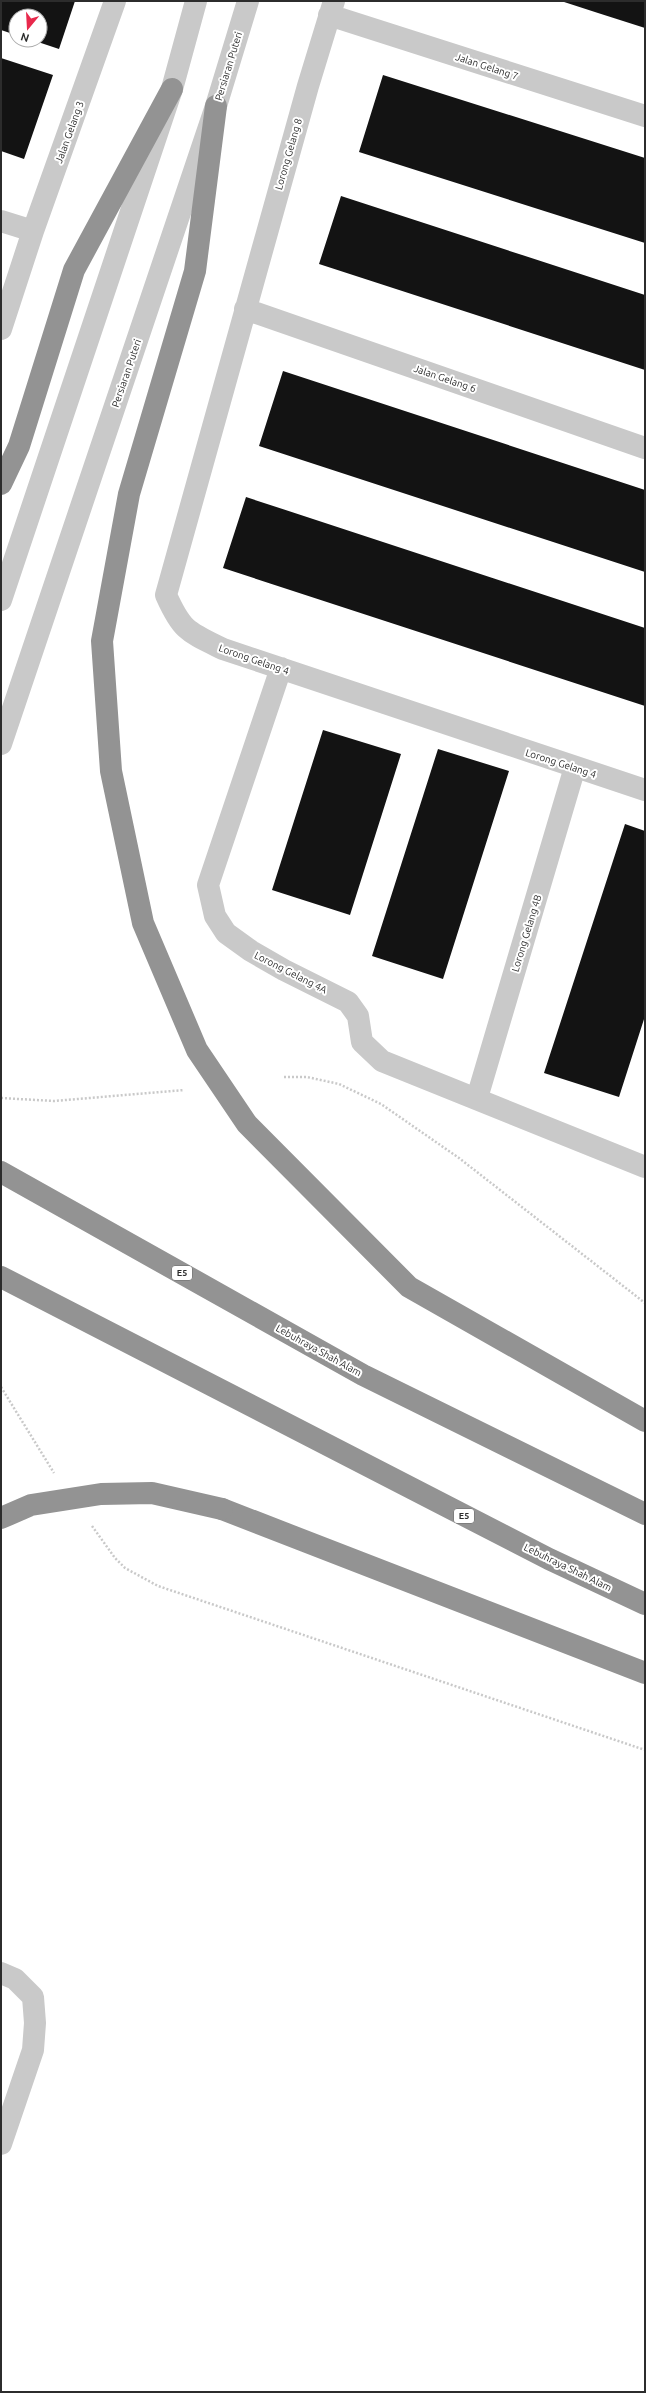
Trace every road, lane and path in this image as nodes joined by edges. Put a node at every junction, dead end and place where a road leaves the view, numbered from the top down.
1 (115, 1) edge
2 (196, 1) edge
3 (248, 1) edge
4 (332, 8) edge
5 (172, 90) junction
6 (216, 106) junction
7 (645, 116) edge
8 (1, 221) edge
9 (33, 231) junction
10 (245, 308) junction
11 (1, 329) edge
12 (645, 448) edge
13 (1, 484) edge
14 (1, 600) edge
15 (280, 668) junction
16 (1, 744) edge
17 (575, 767) junction
18 (645, 790) edge
19 (284, 1077) dead end
20 (184, 1090) dead end
21 (1, 1098) edge
22 (477, 1098) junction
23 (645, 1167) edge
24 (1, 1172) edge
25 (1, 1277) edge
26 (645, 1303) edge
27 (1, 1387) edge
28 (645, 1421) edge
29 (55, 1474) dead end
30 (645, 1514) edge
31 (1, 1518) edge
32 (88, 1520) dead end
33 (645, 1604) edge
34 (645, 1673) edge
35 (645, 1750) edge
36 (1, 1973) edge
37 (1, 2144) edge

1 - 9 street, Jalan Gelang 3
2 - 5 street
3 - 6 street, Persiaran Puteri
4 - 7 street, Jalan Gelang 7
4 - 10 street, Lorong Gelang 8
5 - 13 highway
5 - 14 street
6 - 16 street, Persiaran Puteri
6 - 28 highway
8 - 9 street
9 - 11 street, Jalan Gelang 3
10 - 12 street, Jalan Gelang 6
10 - 15 street, Lorong Gelang 4
15 - 17 street, Lorong Gelang 4
15 - 22 street, Lorong Gelang 4A
17 - 18 street, Lorong Gelang 4
17 - 22 street, Lorong Gelang 4B
19 - 26 path
20 - 21 path
22 - 23 street, Lorong Gelang 4A
24 - 30 highway, Lebuhraya Shah Alam / E5
25 - 33 highway, Lebuhraya Shah Alam / E5
27 - 29 path
31 - 34 highway, bridge
32 - 35 path
36 - 37 street

